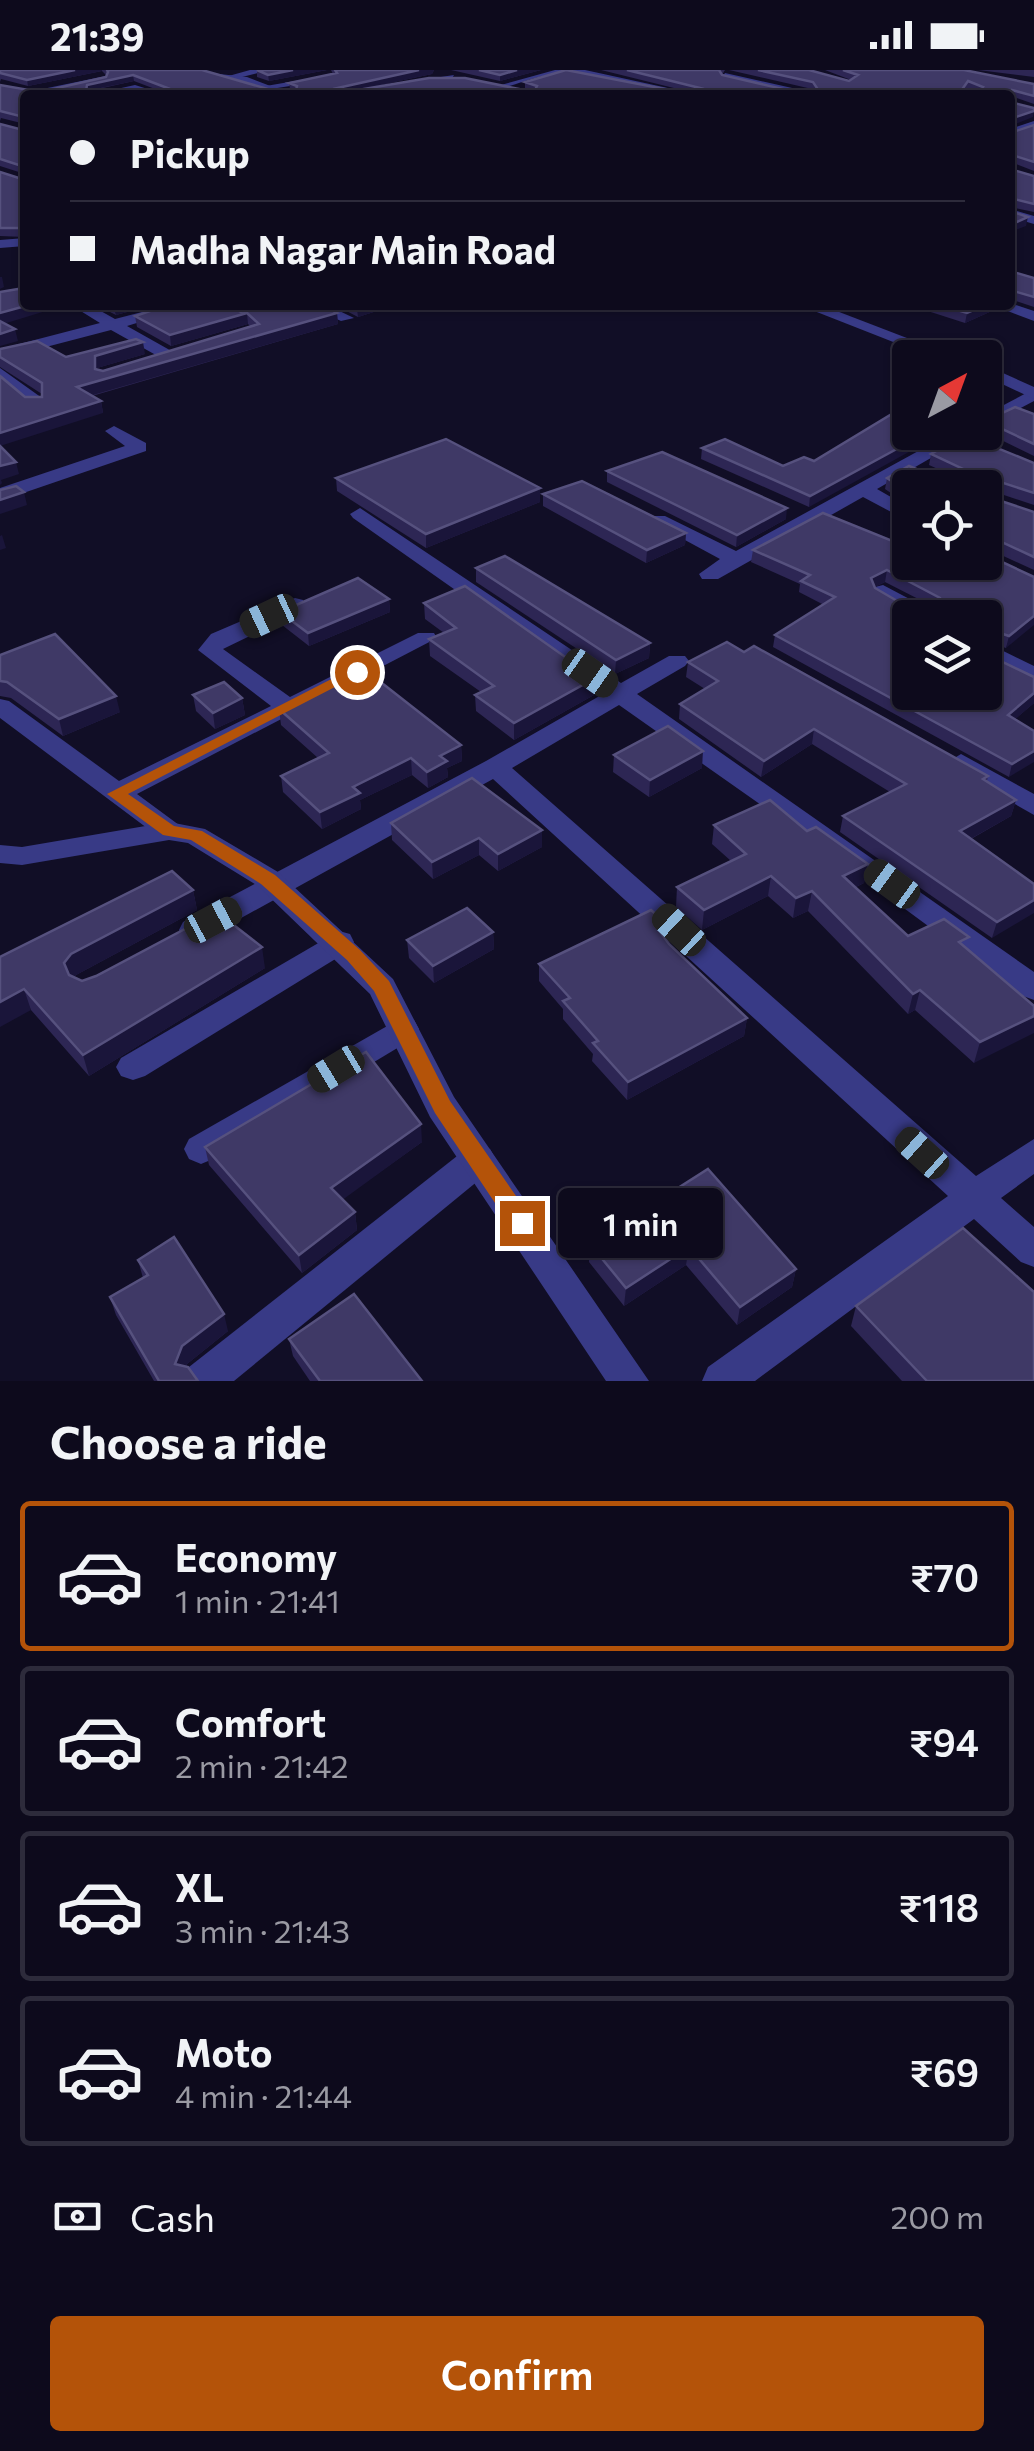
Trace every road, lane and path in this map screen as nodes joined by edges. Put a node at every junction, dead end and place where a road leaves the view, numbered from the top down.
1 (186, 70) edge
2 (265, 70) edge
3 (430, 70) edge
4 (568, 70) edge
5 (751, 70) edge
6 (331, 76) edge
7 (230, 77) junction
8 (451, 77) junction
9 (103, 78) edge
10 (265, 87) junction
11 (498, 88) junction
12 (14, 90) edge
13 (49, 90) edge
14 (274, 90) edge
15 (372, 90) edge
16 (490, 90) edge
17 (507, 90) edge
18 (670, 90) edge
19 (788, 90) edge
20 (20, 91) edge
21 (89, 310) edge
22 (166, 310) edge
23 (326, 310) edge
24 (820, 310) edge
25 (346, 318) dead end
26 (116, 322) junction
27 (902, 340) edge
28 (0, 354) edge
29 (138, 365) edge
30 (0, 374) edge
31 (1002, 378) edge
32 (1034, 394) edge
33 (36, 402) edge
34 (1002, 412) edge
35 (114, 431) dead end
36 (949, 450) edge
37 (864, 490) junction
38 (0, 494) edge
39 (892, 506) edge
40 (639, 511) edge
41 (360, 514) dead end
42 (736, 560) junction
43 (710, 574) dead end
44 (883, 592) edge
45 (897, 600) edge
46 (295, 605) edge
47 (426, 638) edge
48 (1002, 658) edge
49 (677, 661) dead end
50 (1034, 676) edge
51 (621, 694) junction
52 (0, 706) edge
53 (288, 707) junction
54 (943, 752) edge
55 (495, 767) junction
56 (116, 794) junction
57 (1034, 806) edge
58 (169, 831) junction
59 (0, 854) edge
60 (275, 886) junction
61 (174, 941) edge
62 (339, 942) junction
63 (1034, 988) edge
64 (404, 1030) junction
65 (132, 1067) dead end
66 (201, 1149) edge
67 (1034, 1154) edge
68 (478, 1160) junction
69 (973, 1198) junction
70 (1034, 1250) edge
71 (203, 1381) edge
72 (630, 1381) edge
73 (722, 1381) edge

1 - 7 street
2 - 7 street
3 - 8 street
4 - 11 street
4 - 18 street
5 - 19 street
6 - 10 street
7 - 10 street
8 - 11 street
8 - 15 street
9 - 13 street
10 - 14 street
11 - 16 street
11 - 17 street
12 - 20 street
21 - 26 street
22 - 26 street
23 - 25 street
24 - 27 street
26 - 28 street
26 - 29 street
30 - 33 street
31 - 32 street
32 - 34 street
35 - 38 street
36 - 37 street
37 - 39 street
37 - 42 street
40 - 42 street
41 - 51 street
42 - 43 street
44 - 45 street
46 - 53 street
47 - 53 street
48 - 50 street
49 - 51 street
51 - 55 street
51 - 63 street
52 - 56 street
53 - 56 street
54 - 57 street
55 - 60 street
55 - 69 street
56 - 58 street
58 - 59 street
58 - 60 street
60 - 61 street
60 - 62 street
62 - 64 street
62 - 65 street
64 - 66 street
64 - 68 street
67 - 69 street
68 - 71 street
68 - 72 street
69 - 70 street
69 - 73 street

